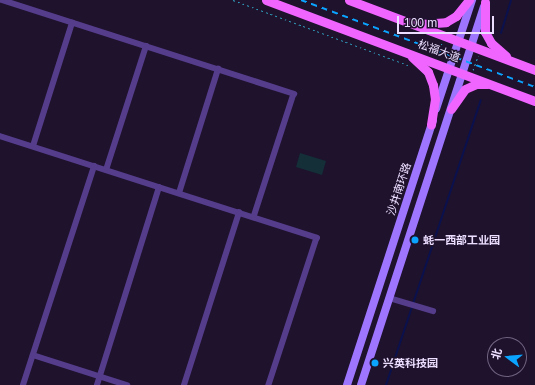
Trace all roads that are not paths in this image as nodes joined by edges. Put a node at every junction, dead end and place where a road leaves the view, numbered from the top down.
1 (2, 0) edge
2 (266, 0) edge
3 (349, 0) edge
4 (471, 0) edge
5 (486, 1) edge
6 (72, 22) junction
7 (412, 24) junction
8 (459, 41) junction
9 (146, 46) junction
10 (471, 46) junction
11 (401, 50) junction
12 (517, 63) junction
13 (449, 68) junction
14 (218, 70) junction
15 (535, 70) edge
16 (462, 73) junction
17 (497, 86) junction
18 (535, 101) edge
19 (451, 109) junction
20 (431, 125) junction
21 (0, 136) edge
22 (33, 146) junction
23 (94, 166) junction
24 (106, 170) junction
25 (159, 187) junction
26 (179, 193) junction
27 (239, 212) junction
28 (254, 217) junction
29 (390, 298) junction
30 (433, 311) dead end
31 (33, 355) junction
32 (100, 377) junction
33 (24, 385) edge
34 (97, 385) edge
35 (127, 385) edge
36 (184, 385) edge
37 (269, 385) edge
38 (347, 385) edge
39 (361, 385) edge

1 - 6 street
2 - 11 main road, 松福大道
3 - 7 main road, 松福大道
4 - 7 main road
4 - 8 main road, 沙井南环路
5 - 10 main road
5 - 12 main road
6 - 9 street
6 - 22 street
7 - 8 main road, 松福大道
8 - 10 main road, 松福大道
8 - 13 main road, 沙井南环路
9 - 14 street
9 - 24 street
10 - 12 main road, 松福大道
10 - 16 main road
11 - 13 main road, 松福大道
11 - 20 main road
12 - 15 main road, 松福大道
13 - 16 main road, 松福大道
13 - 20 main road, 沙井南环路
14 - 26 street
14 - 28 street
16 - 17 main road, 松福大道
16 - 19 main road
17 - 18 main road, 松福大道
17 - 19 main road
19 - 29 main road
20 - 38 main road, 沙井南环路
21 - 22 street
22 - 23 street
23 - 24 street
23 - 31 street
24 - 25 street
25 - 26 street
25 - 32 street
26 - 27 street
27 - 28 street
27 - 36 street
28 - 37 street
29 - 30 street
29 - 39 main road
31 - 32 street
31 - 33 street
32 - 34 street
32 - 35 street

